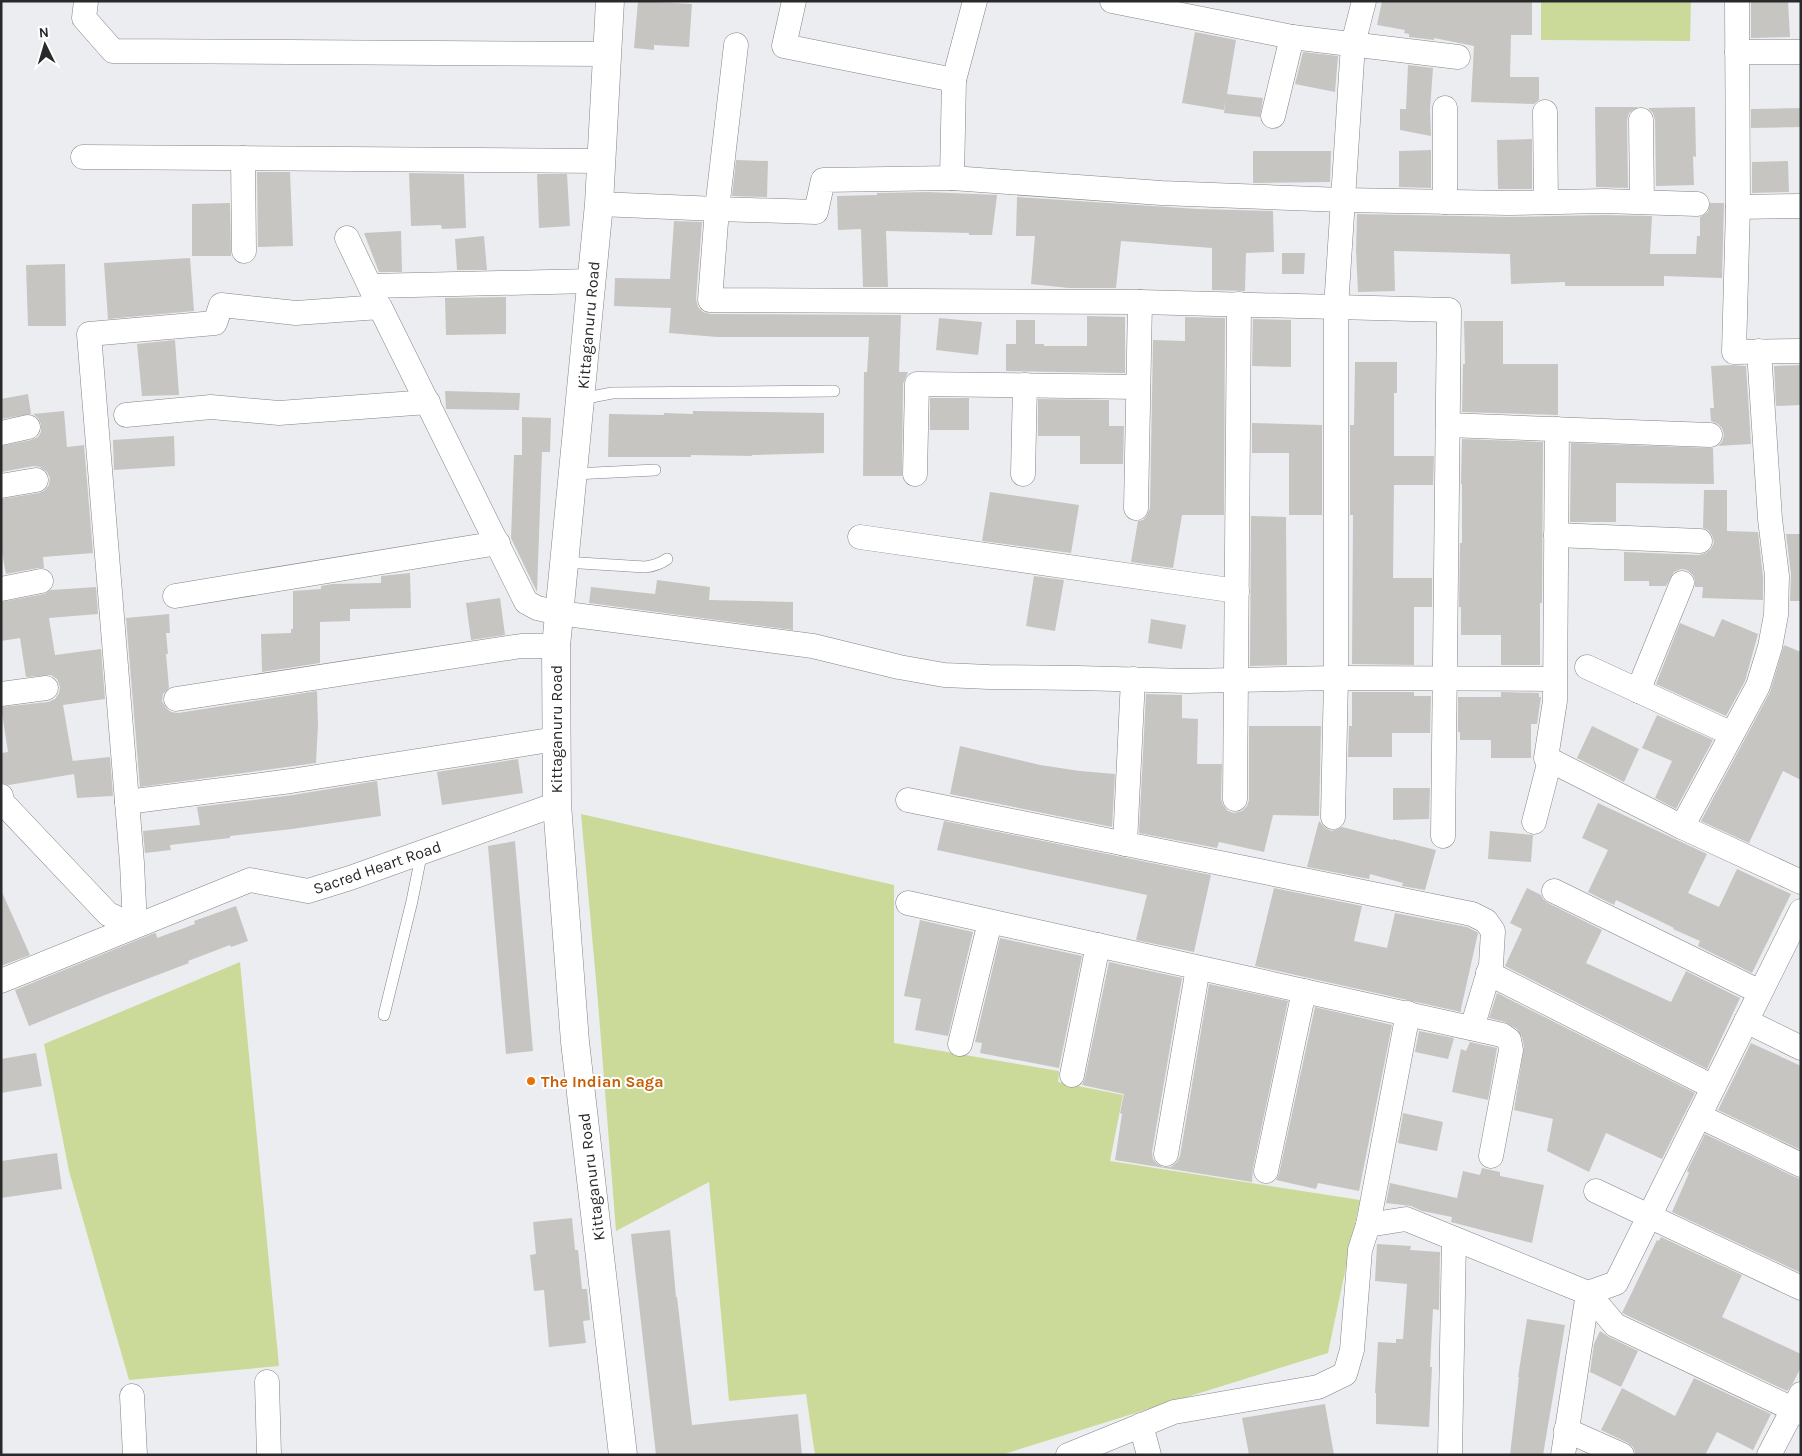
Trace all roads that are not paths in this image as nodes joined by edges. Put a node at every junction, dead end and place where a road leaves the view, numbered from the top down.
1 (86, 1) edge
2 (610, 1) edge
3 (794, 1) edge
4 (975, 1) edge
5 (1112, 1) edge
6 (1364, 1) edge
7 (1737, 1) edge
8 (1190, 9) edge
9 (1292, 37) junction
10 (1353, 44) junction
11 (736, 45) dead end
12 (1736, 52) junction
13 (1801, 52) edge
14 (608, 54) junction
15 (1458, 57) dead end
16 (954, 80) junction
17 (1445, 108) dead end
18 (1545, 112) dead end
19 (1273, 116) dead end
20 (1641, 120) dead end
21 (83, 157) dead end
22 (243, 158) junction
23 (602, 161) junction
24 (952, 178) junction
25 (1344, 200) junction
26 (1445, 202) junction
27 (1546, 202) junction
28 (1642, 202) junction
29 (599, 204) junction
30 (1696, 204) dead end
31 (1801, 206) edge
32 (1738, 207) junction
33 (717, 209) junction
34 (347, 238) dead end
35 (244, 251) dead end
36 (592, 281) junction
37 (370, 286) junction
38 (1140, 302) junction
39 (1239, 304) junction
40 (380, 307) junction
41 (1336, 308) junction
42 (1759, 351) junction
43 (1801, 351) edge
44 (1024, 385) junction
45 (1138, 387) junction
46 (834, 391) dead end
47 (581, 399) junction
48 (428, 402) junction
49 (126, 415) dead end
50 (1448, 425) junction
51 (28, 427) dead end
52 (1557, 429) junction
53 (1, 433) edge
54 (1710, 435) dead end
55 (655, 470) dead end
56 (574, 474) junction
57 (915, 474) dead end
58 (1023, 474) dead end
59 (36, 480) dead end
60 (1, 486) edge
61 (1136, 508) dead end
62 (1556, 535) junction
63 (860, 537) dead end
64 (1700, 541) dead end
65 (498, 542) junction
66 (667, 559) dead end
67 (564, 562) junction
68 (41, 581) dead end
69 (1682, 583) dead end
70 (1, 589) edge
71 (1237, 591) junction
72 (175, 596) dead end
73 (559, 614) junction
74 (556, 646) junction
75 (1587, 667) dead end
76 (1336, 678) junction
77 (1133, 679) junction
78 (1444, 679) junction
79 (1554, 679) junction
80 (1236, 680) junction
81 (46, 688) dead end
82 (1638, 691) junction
83 (1, 694) edge
84 (176, 699) dead end
85 (1732, 734) junction
86 (556, 739) junction
87 (1550, 760) junction
88 (1, 796) edge
89 (1235, 799) dead end
90 (908, 800) dead end
91 (127, 802) junction
92 (557, 804) junction
93 (1333, 817) dead end
94 (1534, 822) dead end
95 (1682, 827) junction
96 (1443, 836) dead end
97 (1125, 844) junction
98 (422, 852) junction
99 (1801, 882) edge
100 (1554, 891) dead end
101 (908, 903) dead end
102 (1798, 921) edge
103 (990, 922) junction
104 (135, 926) junction
105 (1098, 945) junction
106 (1198, 968) junction
107 (1488, 973) junction
108 (1, 981) edge
109 (1304, 991) junction
110 (1760, 992) junction
111 (1408, 1013) junction
112 (384, 1015) dead end
113 (1746, 1021) junction
114 (1472, 1028) junction
115 (960, 1044) dead end
116 (1801, 1048) edge
117 (1072, 1075) dead end
118 (1713, 1087) junction
119 (1699, 1116) junction
120 (1166, 1154) dead end
121 (1491, 1156) dead end
122 (1801, 1165) edge
123 (1266, 1171) dead end
124 (1596, 1191) dead end
125 (1649, 1216) junction
126 (1368, 1224) junction
127 (1454, 1239) junction
128 (1801, 1288) edge
129 (1588, 1293) junction
130 (267, 1382) dead end
131 (132, 1396) dead end
132 (1798, 1405) edge
133 (1141, 1425) junction
134 (1566, 1430) junction
135 (135, 1455) edge
136 (269, 1455) edge
137 (623, 1455) edge
138 (1068, 1455) edge
139 (1149, 1455) edge
140 (1450, 1455) edge
141 (1563, 1455) edge
142 (1622, 1455) edge
143 (1769, 1455) edge

1 - 14 street
2 - 14 street, Kittaganuru Road
3 - 16 street
4 - 16 street
5 - 8 street
6 - 10 street
7 - 12 street
8 - 9 street
9 - 10 street
9 - 19 street
10 - 15 street
10 - 25 street
11 - 33 street
12 - 13 street
12 - 32 street
14 - 23 street, Kittaganuru Road
16 - 24 street
17 - 26 street
18 - 27 street
20 - 28 street
21 - 22 street
22 - 23 street
22 - 35 street
23 - 29 street, Kittaganuru Road
24 - 25 street
24 - 33 street
25 - 26 street
25 - 41 street
26 - 27 street
27 - 28 street
28 - 30 street
29 - 33 street
29 - 36 street, Kittaganuru Road
31 - 32 street
32 - 42 street
33 - 38 street
34 - 37 street
36 - 37 street
36 - 47 street, Kittaganuru Road
37 - 40 street
38 - 39 street
38 - 45 street
39 - 41 street
39 - 71 street
40 - 48 street
40 - 91 street
41 - 50 street
41 - 76 street
42 - 43 street
42 - 85 street
44 - 45 street
44 - 57 street
44 - 58 street
45 - 61 street
46 - 47 lane
47 - 56 street, Kittaganuru Road
48 - 49 street
48 - 65 street
50 - 52 street
50 - 78 street
51 - 53 street
52 - 54 street
52 - 62 street
55 - 56 lane
56 - 67 street, Kittaganuru Road
59 - 60 street
62 - 64 street
62 - 79 street
63 - 71 street
65 - 72 street
65 - 73 street
66 - 67 lane
67 - 73 street, Kittaganuru Road
68 - 70 street
69 - 82 street
71 - 80 street
73 - 74 street, Kittaganuru Road
73 - 77 street
74 - 84 street
74 - 86 street, Kittaganuru Road
75 - 82 street
76 - 78 street
76 - 80 street
76 - 93 street
77 - 80 street
77 - 97 street
78 - 79 street
78 - 96 street
79 - 87 street
80 - 89 street
81 - 83 street
82 - 85 street
85 - 95 street
86 - 91 street
86 - 92 street, Kittaganuru Road
87 - 94 street
87 - 95 street
88 - 104 street
90 - 97 street
91 - 104 street
92 - 98 street, Sacred Heart Road
92 - 137 street, Kittaganuru Road
95 - 99 street
97 - 107 street
98 - 104 street, Sacred Heart Road
98 - 112 lane
100 - 110 street
101 - 103 street
102 - 110 street
103 - 105 street
103 - 115 street
104 - 108 street, Sacred Heart Road
105 - 106 street
105 - 117 street
106 - 109 street
106 - 120 street
107 - 114 street
107 - 118 street
109 - 111 street
109 - 123 street
110 - 113 street
111 - 114 street
111 - 126 street
113 - 116 street
113 - 118 street
114 - 121 street
118 - 119 street
119 - 122 street
119 - 125 street
124 - 125 street
125 - 128 street
125 - 129 street
126 - 127 street
126 - 133 street
127 - 129 street
127 - 140 street
129 - 132 street
129 - 134 street
130 - 136 street
131 - 135 street
132 - 143 street
133 - 138 street
133 - 139 street
134 - 141 street
134 - 142 street

